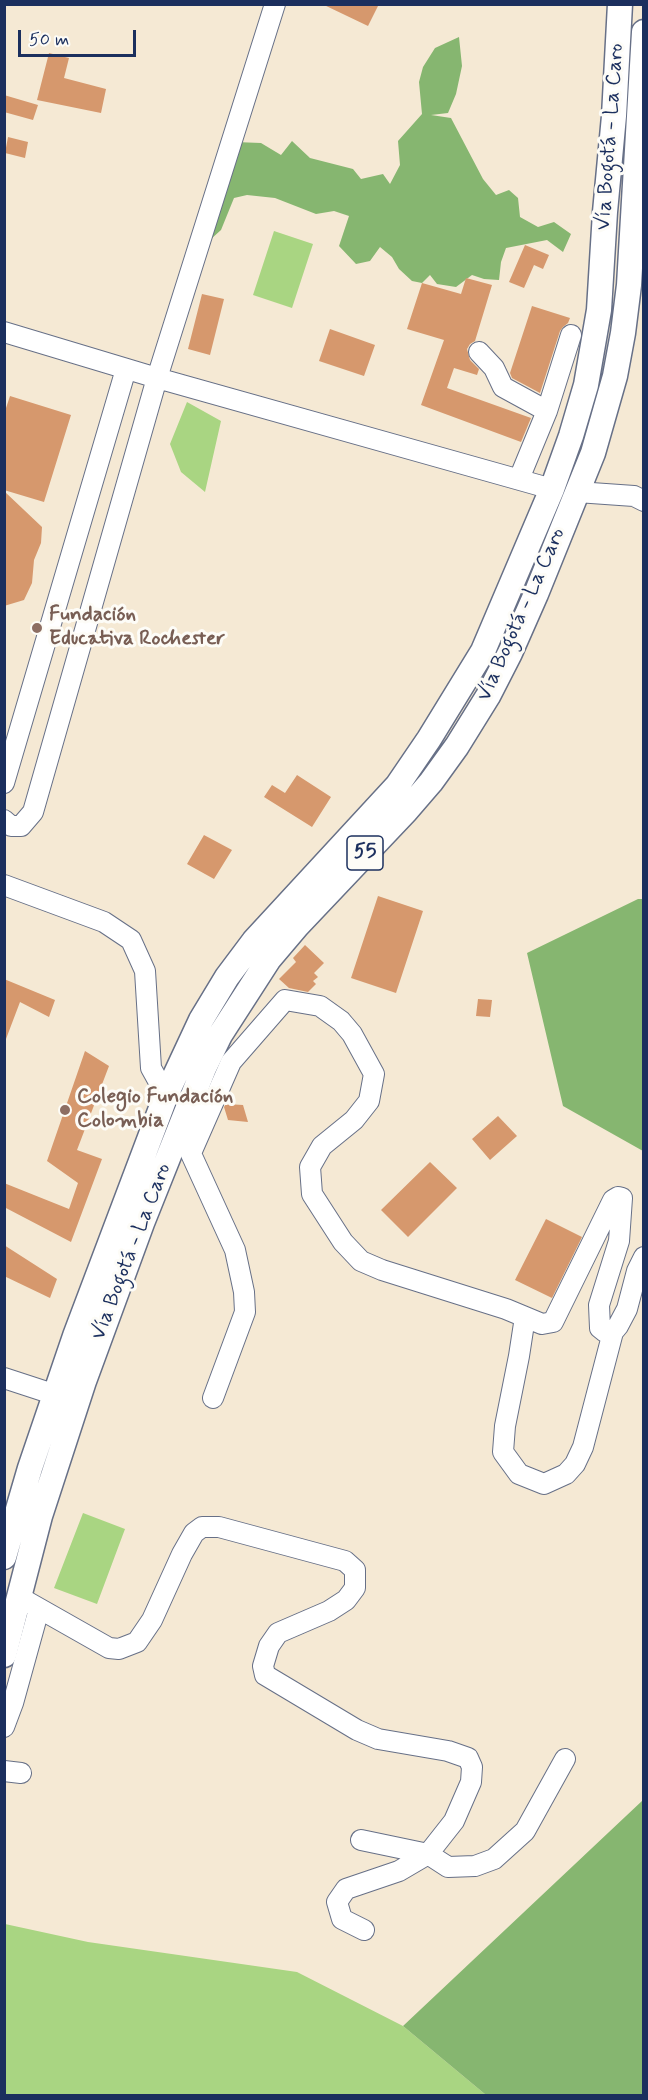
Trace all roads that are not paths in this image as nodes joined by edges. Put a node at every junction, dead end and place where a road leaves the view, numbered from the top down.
1 (275, 4) edge
2 (620, 4) edge
3 (644, 32) edge
4 (4, 332) edge
5 (571, 335) dead end
6 (480, 352) dead end
7 (126, 369) junction
8 (157, 378) junction
9 (547, 411) junction
10 (519, 479) junction
11 (552, 489) junction
12 (577, 492) junction
13 (644, 501) edge
14 (4, 783) edge
15 (4, 820) edge
16 (4, 885) edge
17 (166, 1095) junction
18 (179, 1130) junction
19 (191, 1153) junction
20 (644, 1257) edge
21 (525, 1317) junction
22 (613, 1332) junction
23 (4, 1378) edge
24 (56, 1395) junction
25 (213, 1398) dead end
26 (10, 1518) edge
27 (4, 1557) edge
28 (18, 1597) junction
29 (39, 1609) junction
30 (4, 1655) edge
31 (4, 1727) edge
32 (565, 1759) dead end
33 (361, 1840) dead end
34 (428, 1854) junction
35 (364, 1930) dead end

1 - 8 street
2 - 11 main road, Vía Bogotá - La Caro / 55
3 - 12 main road, Vía Bogotá - La Caro / 55
4 - 7 street
5 - 9 street
6 - 9 street
7 - 8 street
7 - 14 street
8 - 10 street
8 - 15 street
9 - 10 street
10 - 11 street
11 - 17 main road, Vía Bogotá - La Caro / 55
12 - 13 street
12 - 18 main road, Vía Bogotá - La Caro / 55
16 - 17 street
17 - 24 main road, Vía Bogotá - La Caro / 55
18 - 19 street
18 - 28 main road, Vía Bogotá - La Caro / 55
19 - 21 street
19 - 25 street
20 - 22 street
21 - 22 street
21 - 22 street
23 - 24 street
24 - 26 main road, Vía Bogotá - La Caro / 55
26 - 27 main road, Vía Bogotá - La Caro / 55
28 - 29 street
28 - 30 main road, Vía Bogotá - La Caro / 55
29 - 31 street
29 - 34 street
32 - 34 street
33 - 34 street
34 - 35 street

